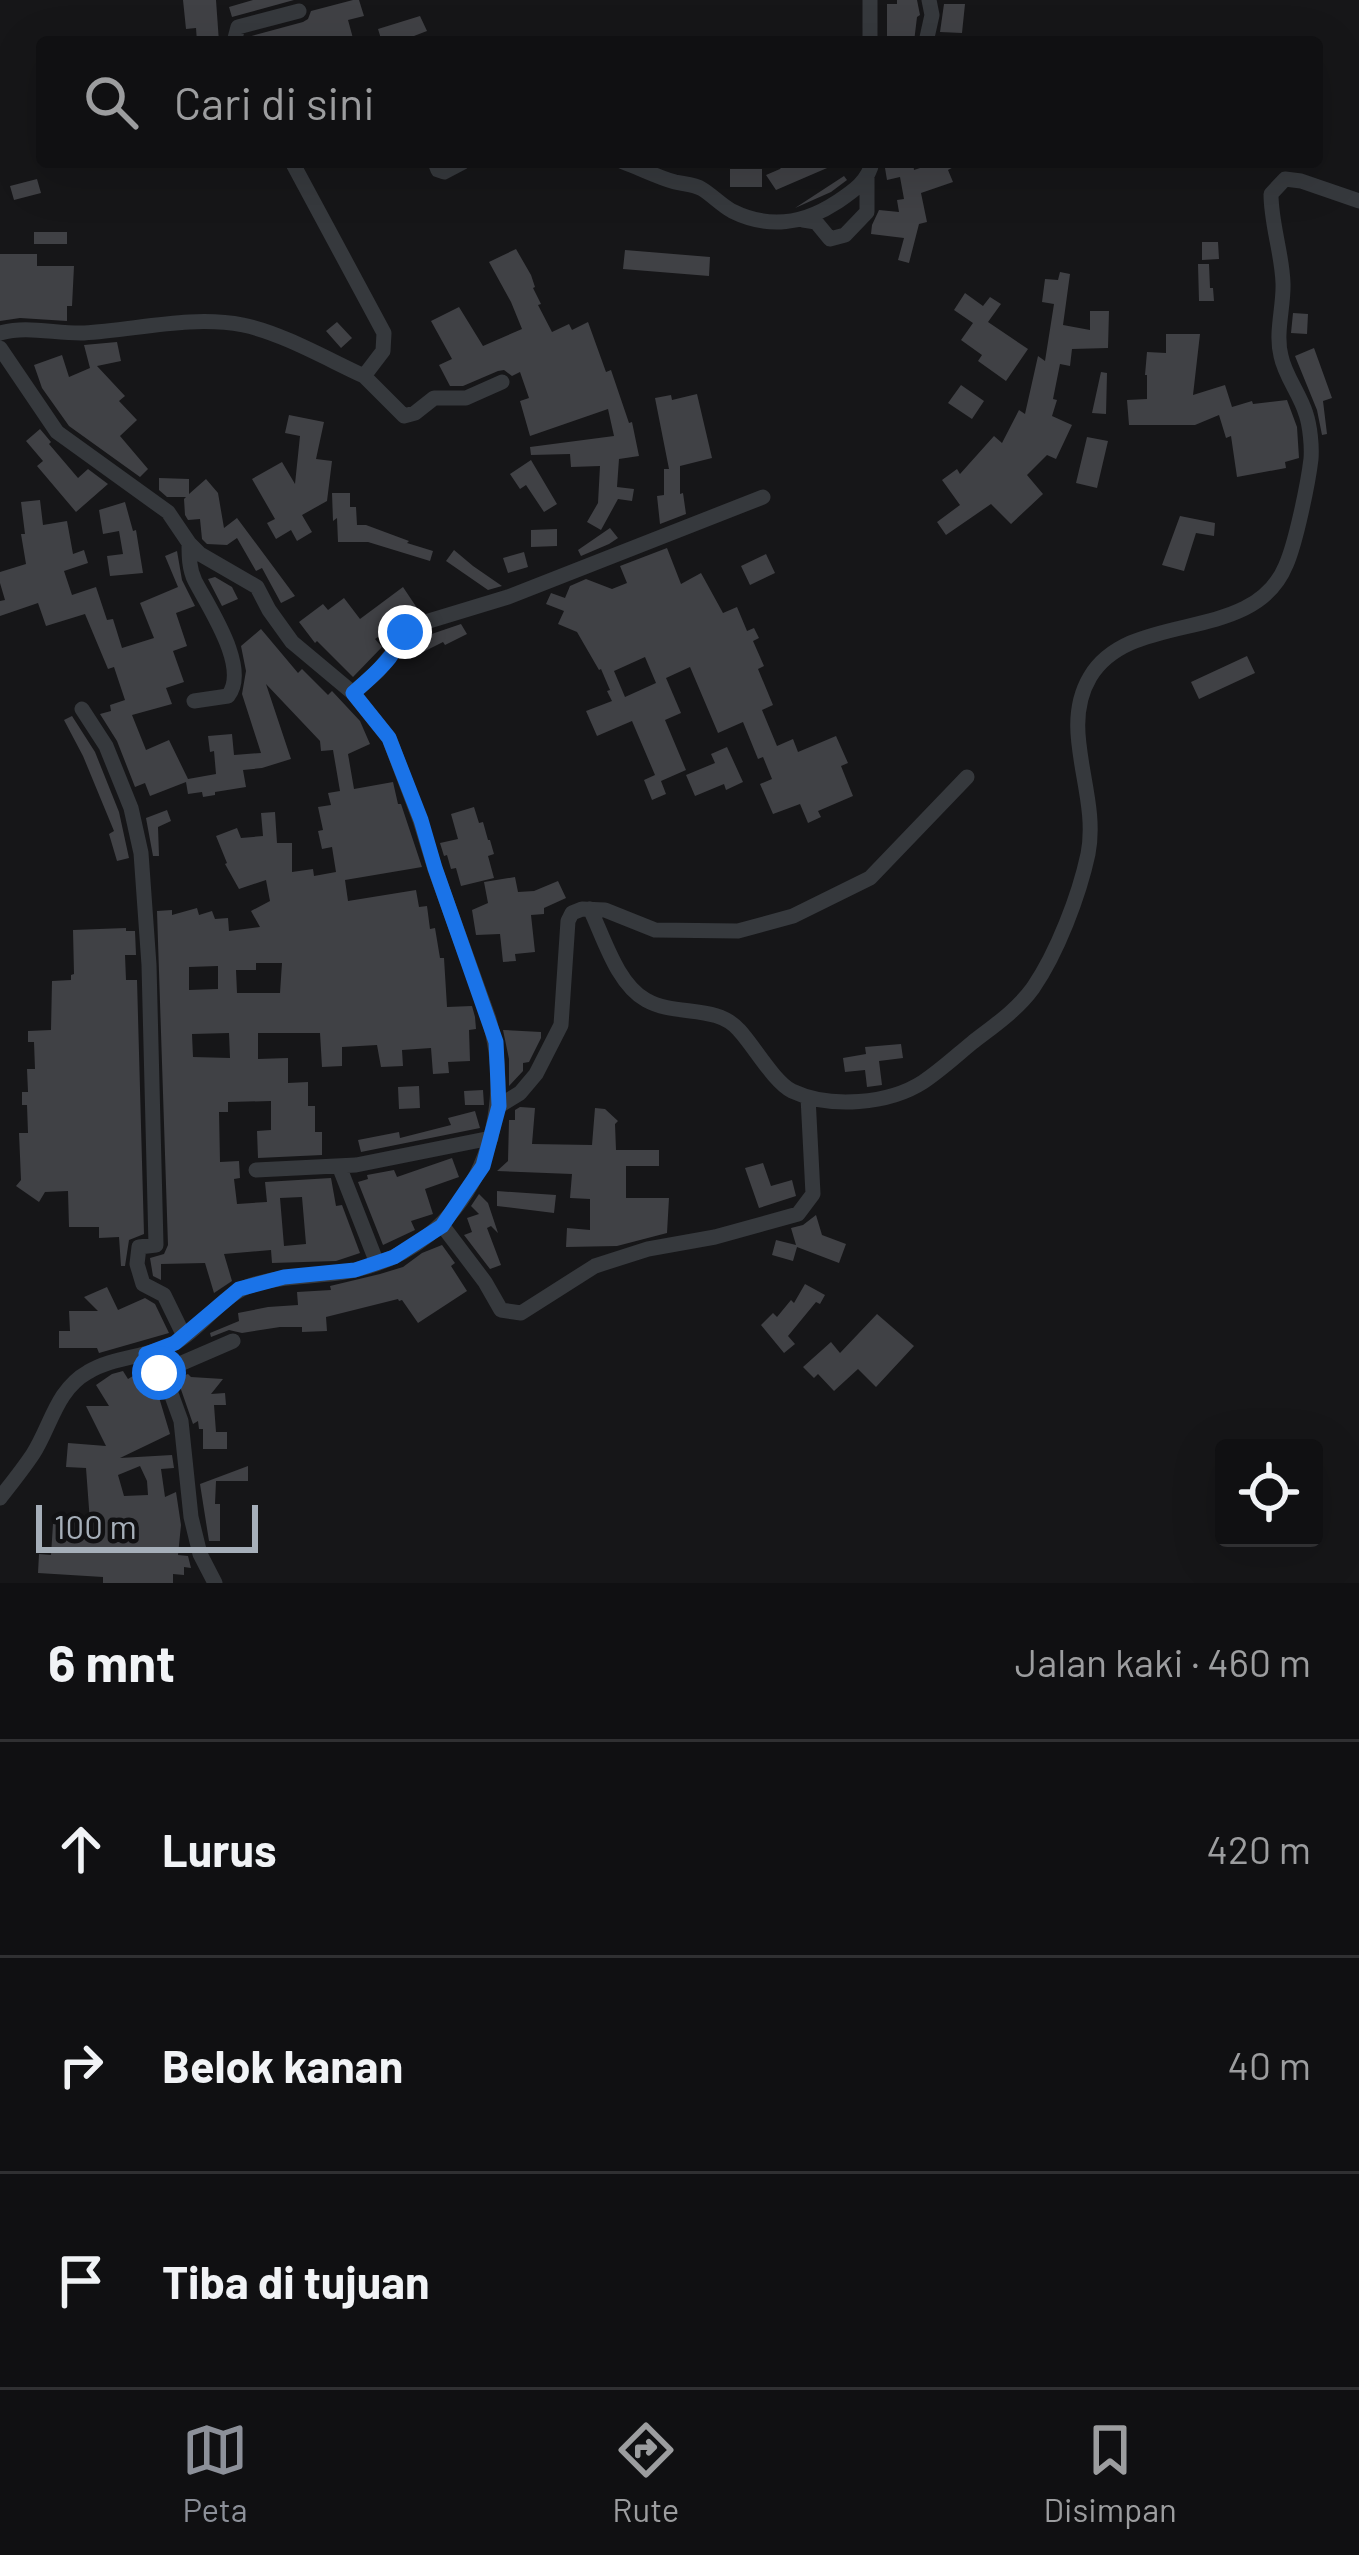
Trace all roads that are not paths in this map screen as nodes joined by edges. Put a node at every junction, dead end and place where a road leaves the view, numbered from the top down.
1 (870, 0) edge
2 (929, 0) edge
3 (299, 11) dead end
4 (236, 36) edge
5 (871, 36) edge
6 (927, 36) edge
7 (295, 168) edge
8 (637, 168) edge
9 (869, 169) edge
10 (1359, 201) edge
11 (802, 220) junction
12 (0, 333) edge
13 (0, 348) edge
14 (364, 376) junction
15 (502, 382) dead end
16 (764, 497) dead end
17 (189, 543) junction
18 (353, 693) junction
19 (194, 701) dead end
20 (82, 709) dead end
21 (968, 777) dead end
22 (590, 909) junction
23 (808, 1097) junction
24 (499, 1106) junction
25 (491, 1138) junction
26 (339, 1166) junction
27 (256, 1170) dead end
28 (442, 1226) junction
29 (377, 1263) junction
30 (184, 1336) junction
31 (233, 1341) dead end
32 (146, 1354) junction
33 (159, 1373) junction
34 (0, 1498) edge
35 (215, 1583) edge

1 - 5 street
2 - 6 street
3 - 4 street
7 - 14 street
8 - 11 street
9 - 11 street
9 - 11 street
10 - 23 street
12 - 14 street
13 - 17 street
14 - 15 street
16 - 18 street
17 - 18 street
17 - 19 street
18 - 24 street
20 - 30 street
21 - 22 street
22 - 23 street
22 - 24 street
23 - 28 street
24 - 25 street
25 - 26 street
25 - 28 street
26 - 27 street
26 - 29 street
28 - 29 street
29 - 30 street
30 - 32 street
31 - 33 street
32 - 33 street
32 - 34 street
33 - 35 street

